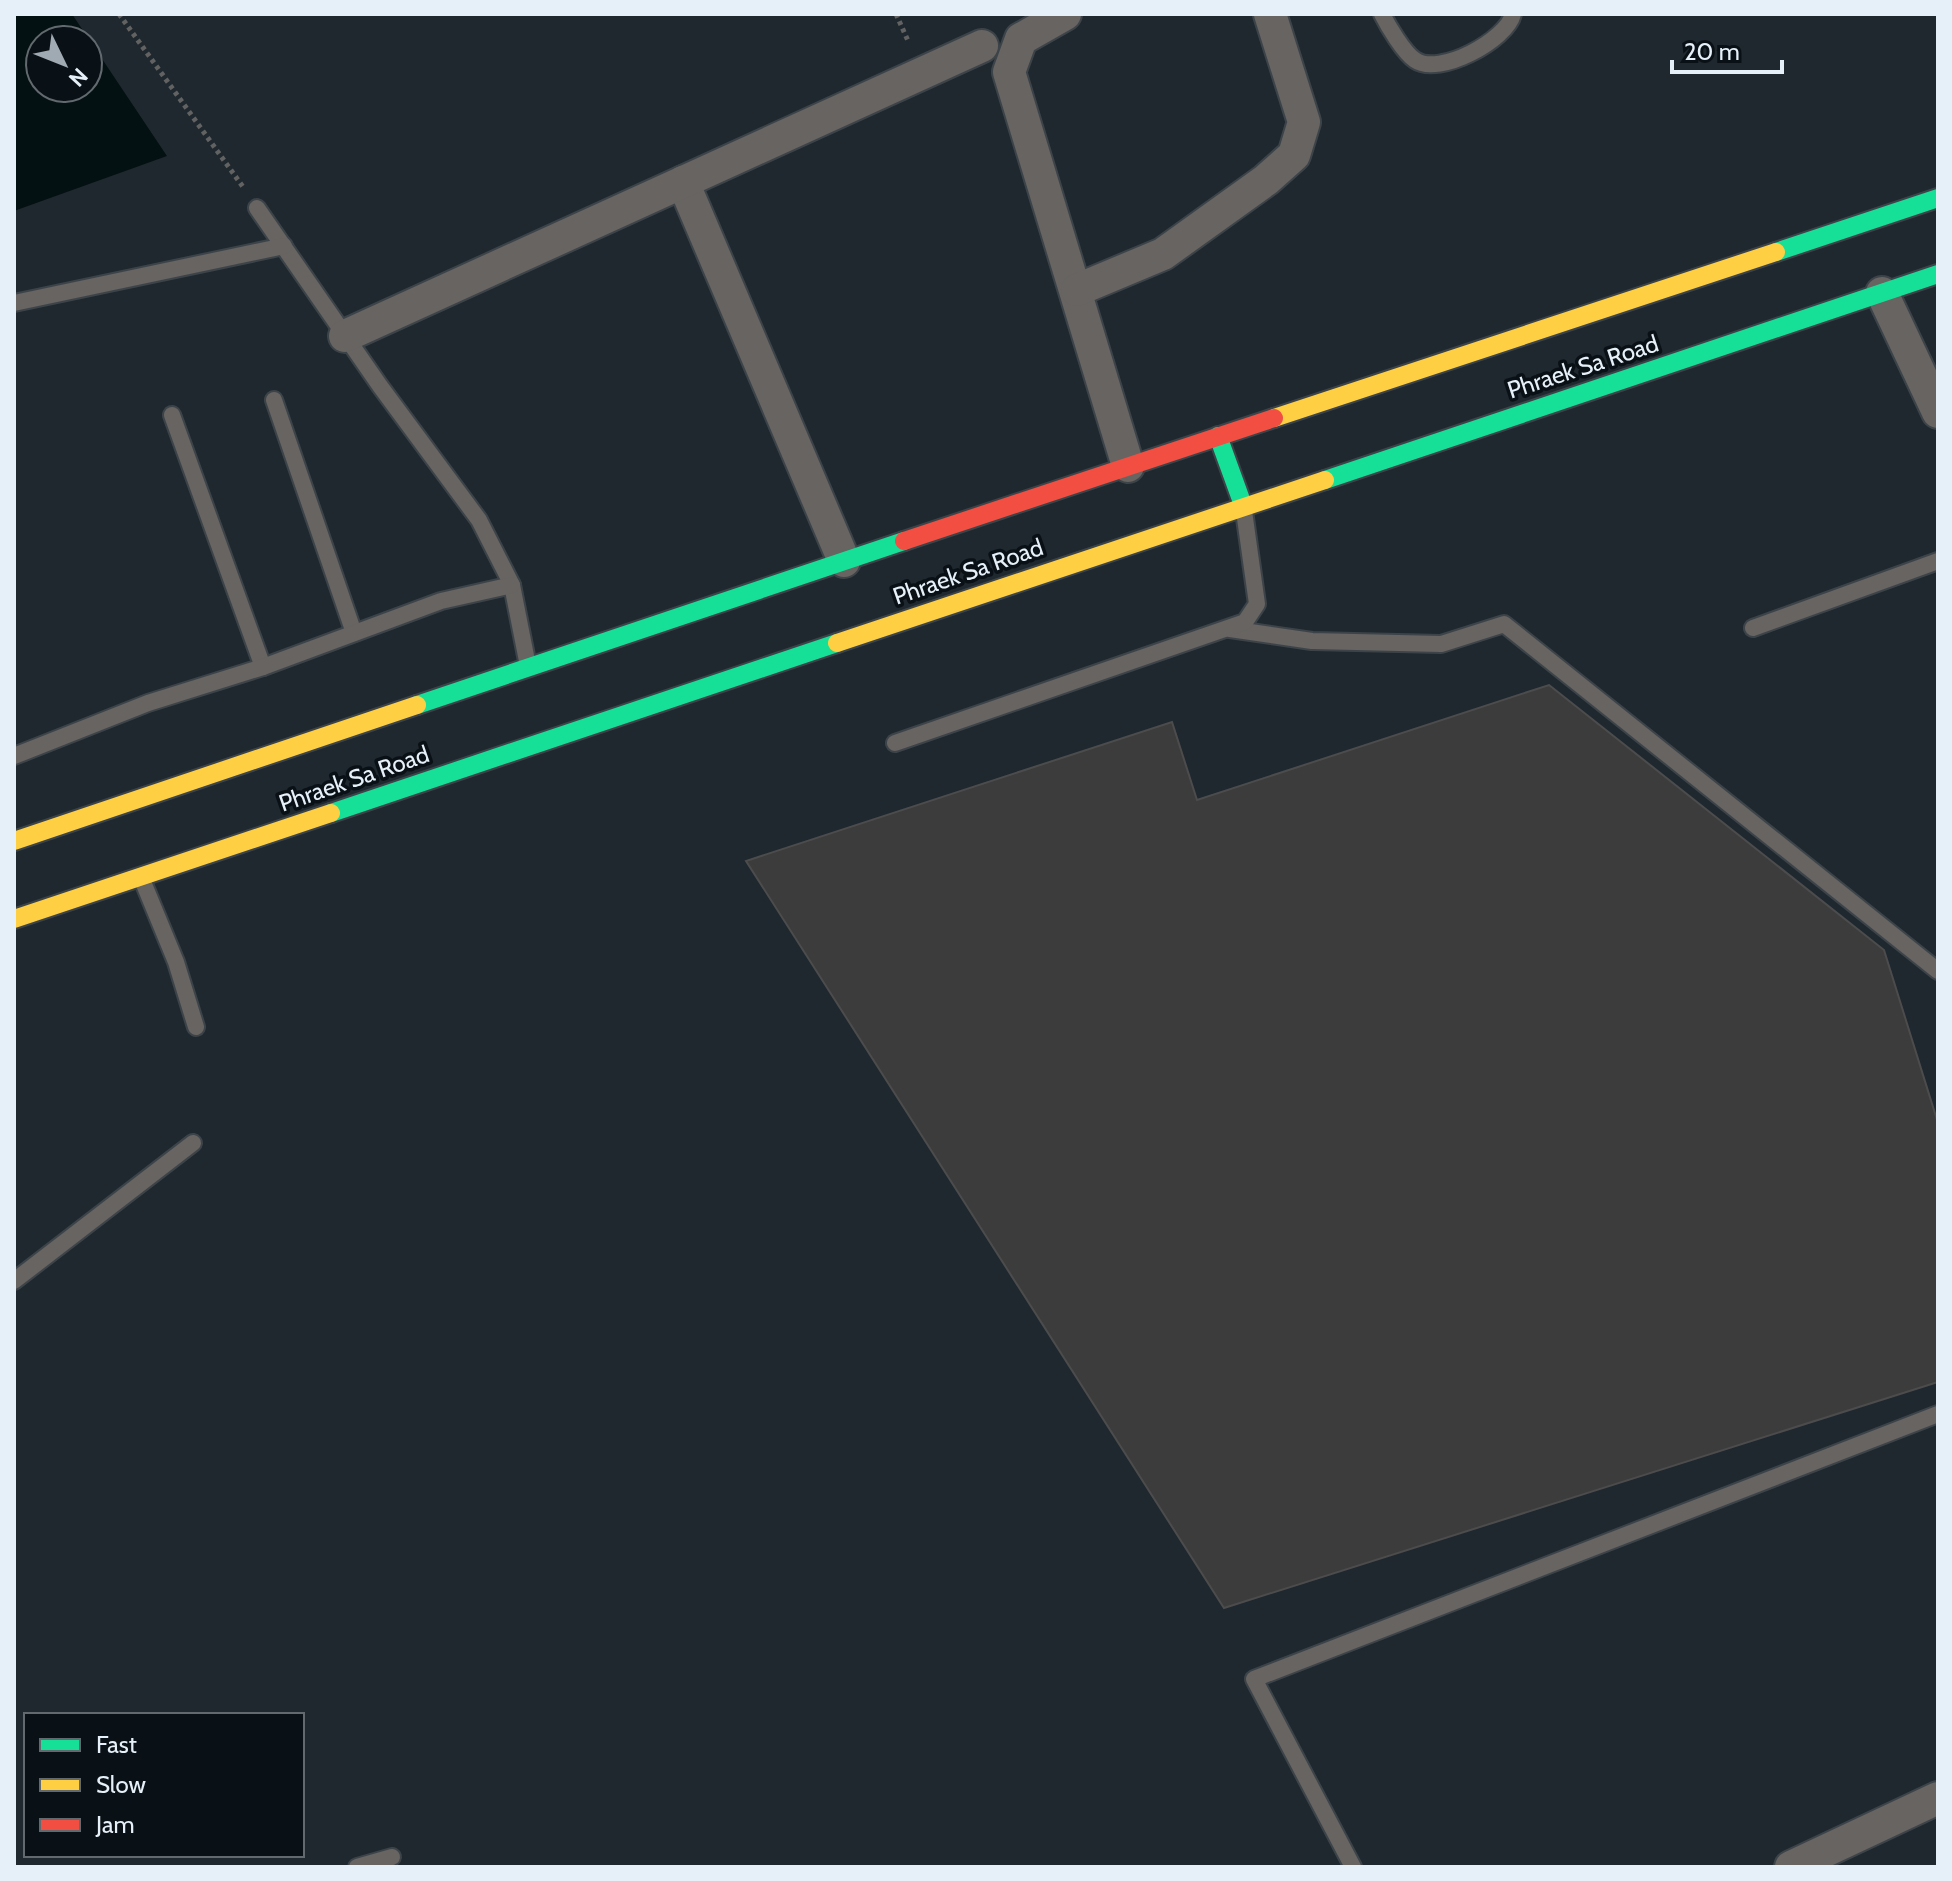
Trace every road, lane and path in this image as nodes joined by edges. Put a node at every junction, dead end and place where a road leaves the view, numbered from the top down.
1 (119, 14) edge
2 (1065, 14) edge
3 (1270, 14) edge
4 (1382, 14) edge
5 (1513, 14) edge
6 (982, 46) dead end
7 (683, 182) junction
8 (1938, 198) edge
9 (257, 208) joint
10 (284, 246) junction
11 (1938, 274) edge
12 (1077, 290) junction
13 (1882, 293) junction
14 (14, 303) edge
15 (345, 336) junction
16 (274, 400) dead end
17 (1938, 412) edge
18 (172, 415) dead end
19 (1218, 436) junction
20 (1128, 466) junction
21 (1243, 505) junction
22 (844, 561) junction
23 (1938, 561) edge
24 (512, 585) junction
25 (1753, 628) dead end
26 (1230, 629) junction
27 (354, 633) junction
28 (263, 667) junction
29 (528, 668) junction
30 (895, 743) dead end
31 (14, 756) edge
32 (14, 841) edge
33 (140, 876) junction
34 (14, 919) edge
35 (1938, 971) edge
36 (196, 1027) dead end
37 (193, 1143) dead end
38 (14, 1281) edge
39 (1938, 1414) edge
40 (1938, 1798) edge
41 (392, 1857) dead end
42 (357, 1867) edge
43 (1353, 1867) edge
44 (1791, 1867) edge

1 - 9 path
2 - 12 street
3 - 12 street
4 - 5 lane
6 - 7 street
7 - 15 street
7 - 22 street
8 - 19 main road, Phraek Sa Road
9 - 10 lane
10 - 14 lane
10 - 15 lane
11 - 13 main road, Phraek Sa Road
12 - 20 street
13 - 17 street
13 - 21 main road, Phraek Sa Road
15 - 24 lane
16 - 27 lane
18 - 28 lane
19 - 20 main road, Phraek Sa Road
19 - 21 main road
20 - 22 main road, Phraek Sa Road
21 - 26 lane
21 - 33 main road, Phraek Sa Road
22 - 29 main road, Phraek Sa Road
23 - 25 lane
24 - 27 lane
24 - 29 lane
26 - 30 lane
26 - 35 lane
27 - 28 lane
28 - 31 lane
29 - 32 main road, Phraek Sa Road
33 - 34 main road, Phraek Sa Road
33 - 36 lane
37 - 38 lane
39 - 43 lane
40 - 44 street
41 - 42 lane

